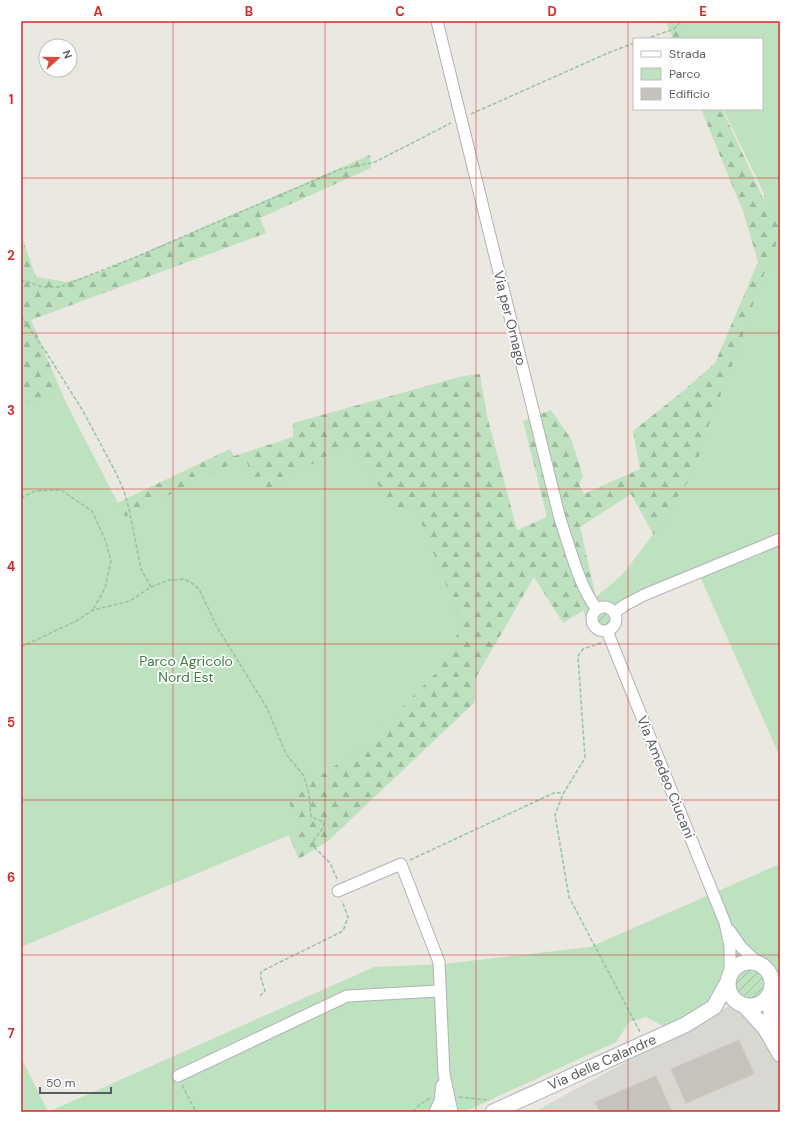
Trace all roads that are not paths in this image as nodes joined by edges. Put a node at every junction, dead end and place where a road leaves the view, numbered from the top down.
1 (437, 21) edge
2 (780, 539) edge
3 (597, 609) junction
4 (614, 613) junction
5 (609, 635) junction
6 (339, 891) road end
7 (725, 923) junction
8 (758, 963) junction
9 (729, 978) junction
10 (439, 991) junction
11 (771, 994) junction
12 (743, 1006) junction
13 (707, 1012) junction
14 (779, 1052) edge
15 (178, 1076) road end
16 (445, 1096) junction
17 (493, 1108) edge
18 (435, 1112) edge
19 (440, 1112) edge
20 (448, 1112) edge
21 (452, 1112) edge

1 - 3 street, Via per Ornago
2 - 4 street
3 - 4 street
3 - 5 street
4 - 5 street
5 - 7 street, Via Amedeo Ciucani
6 - 10 street
7 - 8 street, Via Amedeo Ciucani
7 - 9 street, Via Amedeo Ciucani
8 - 9 main road
8 - 11 main road, Via Amedeo Ciucani
9 - 12 main road, Via Amedeo Ciucani
9 - 13 main road, Via delle Calandre
10 - 15 street
10 - 16 street
11 - 12 main road
11 - 14 main road, Via Amedeo Ciucani
12 - 13 main road, Via delle Calandre
12 - 14 main road, Via Amedeo Ciucani
13 - 17 main road, Via delle Calandre
16 - 18 street
16 - 21 street
19 - 20 main road

